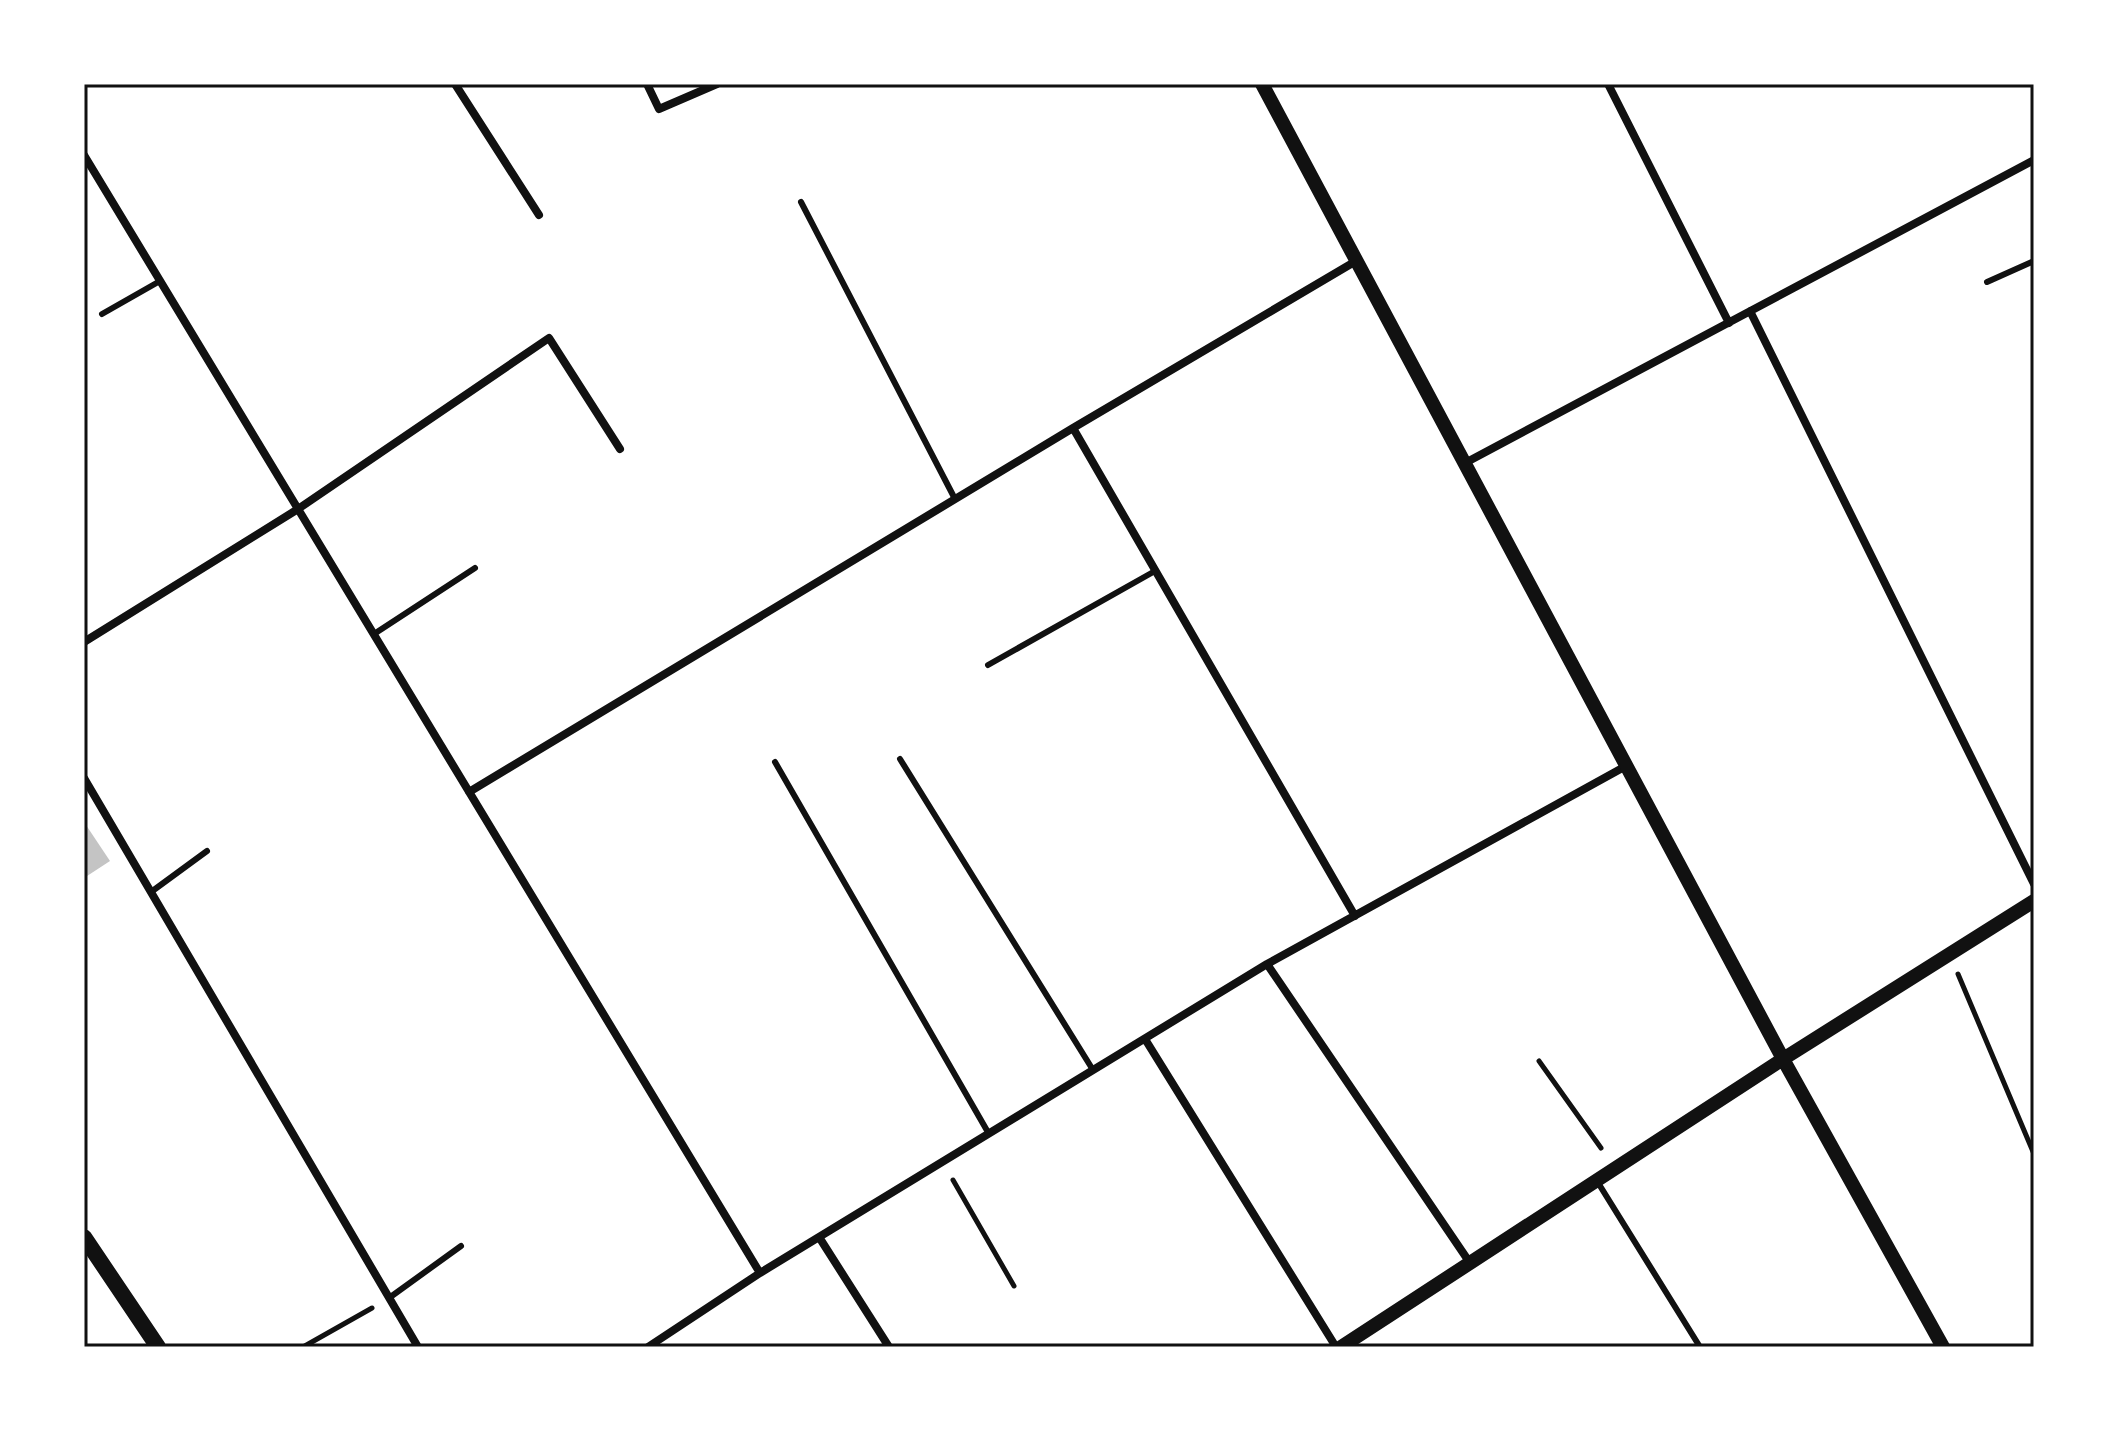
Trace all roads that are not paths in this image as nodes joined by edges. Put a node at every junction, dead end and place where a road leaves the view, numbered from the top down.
1 (455, 84) edge
2 (647, 84) edge
3 (717, 84) edge
4 (1262, 84) edge
5 (1608, 84) edge
6 (84, 155) edge
7 (2034, 160) edge
8 (801, 202) dead end
9 (539, 215) dead end
10 (1356, 261) junction
11 (2034, 261) edge
12 (160, 281) junction
13 (1987, 282) dead end
14 (1750, 311) junction
15 (102, 314) dead end
16 (1729, 323) junction
17 (1073, 428) junction
18 (620, 449) dead end
19 (1465, 463) junction
20 (955, 499) junction
21 (298, 509) junction
22 (475, 568) dead end
23 (1155, 571) junction
24 (374, 634) junction
25 (84, 642) edge
26 (988, 665) dead end
27 (900, 759) dead end
28 (775, 762) dead end
29 (1626, 766) junction
30 (84, 778) edge
31 (469, 792) junction
32 (207, 851) dead end
33 (2034, 884) edge
34 (151, 892) junction
35 (2034, 901) edge
36 (1355, 916) junction
37 (1267, 964) junction
38 (1145, 1039) junction
39 (1783, 1059) junction
40 (1093, 1070) junction
41 (989, 1134) junction
42 (1597, 1181) junction
43 (84, 1237) edge
44 (819, 1237) junction
45 (461, 1246) dead end
46 (1470, 1263) junction
47 (760, 1273) junction
48 (389, 1298) junction
49 (158, 1347) edge
50 (418, 1347) edge
51 (648, 1347) edge
52 (889, 1347) edge
53 (1339, 1347) edge
54 (1700, 1347) edge
55 (1943, 1347) edge

1 - 9 street
2 - 3 street
4 - 10 street
5 - 16 street
6 - 12 street
7 - 14 street
8 - 20 lane
10 - 17 street
10 - 19 street
11 - 13 lane
12 - 15 lane
12 - 21 street
14 - 16 street
14 - 33 street
16 - 19 street
17 - 20 street
17 - 23 street
18 - 21 street
19 - 29 street
20 - 31 street
21 - 24 street
21 - 25 street
22 - 24 lane
23 - 26 lane
23 - 36 street
24 - 31 street
27 - 40 lane
28 - 41 lane
29 - 36 street
29 - 39 street
30 - 34 street
31 - 47 street
32 - 34 lane
34 - 48 street
35 - 39 street
36 - 37 street
37 - 38 street
37 - 46 street
38 - 40 street
38 - 53 street
39 - 42 street
39 - 55 street
40 - 41 street
41 - 44 street
42 - 46 street
42 - 54 lane
43 - 49 main road
44 - 47 street
44 - 52 street
45 - 48 lane
46 - 53 street
47 - 51 street
48 - 50 street

